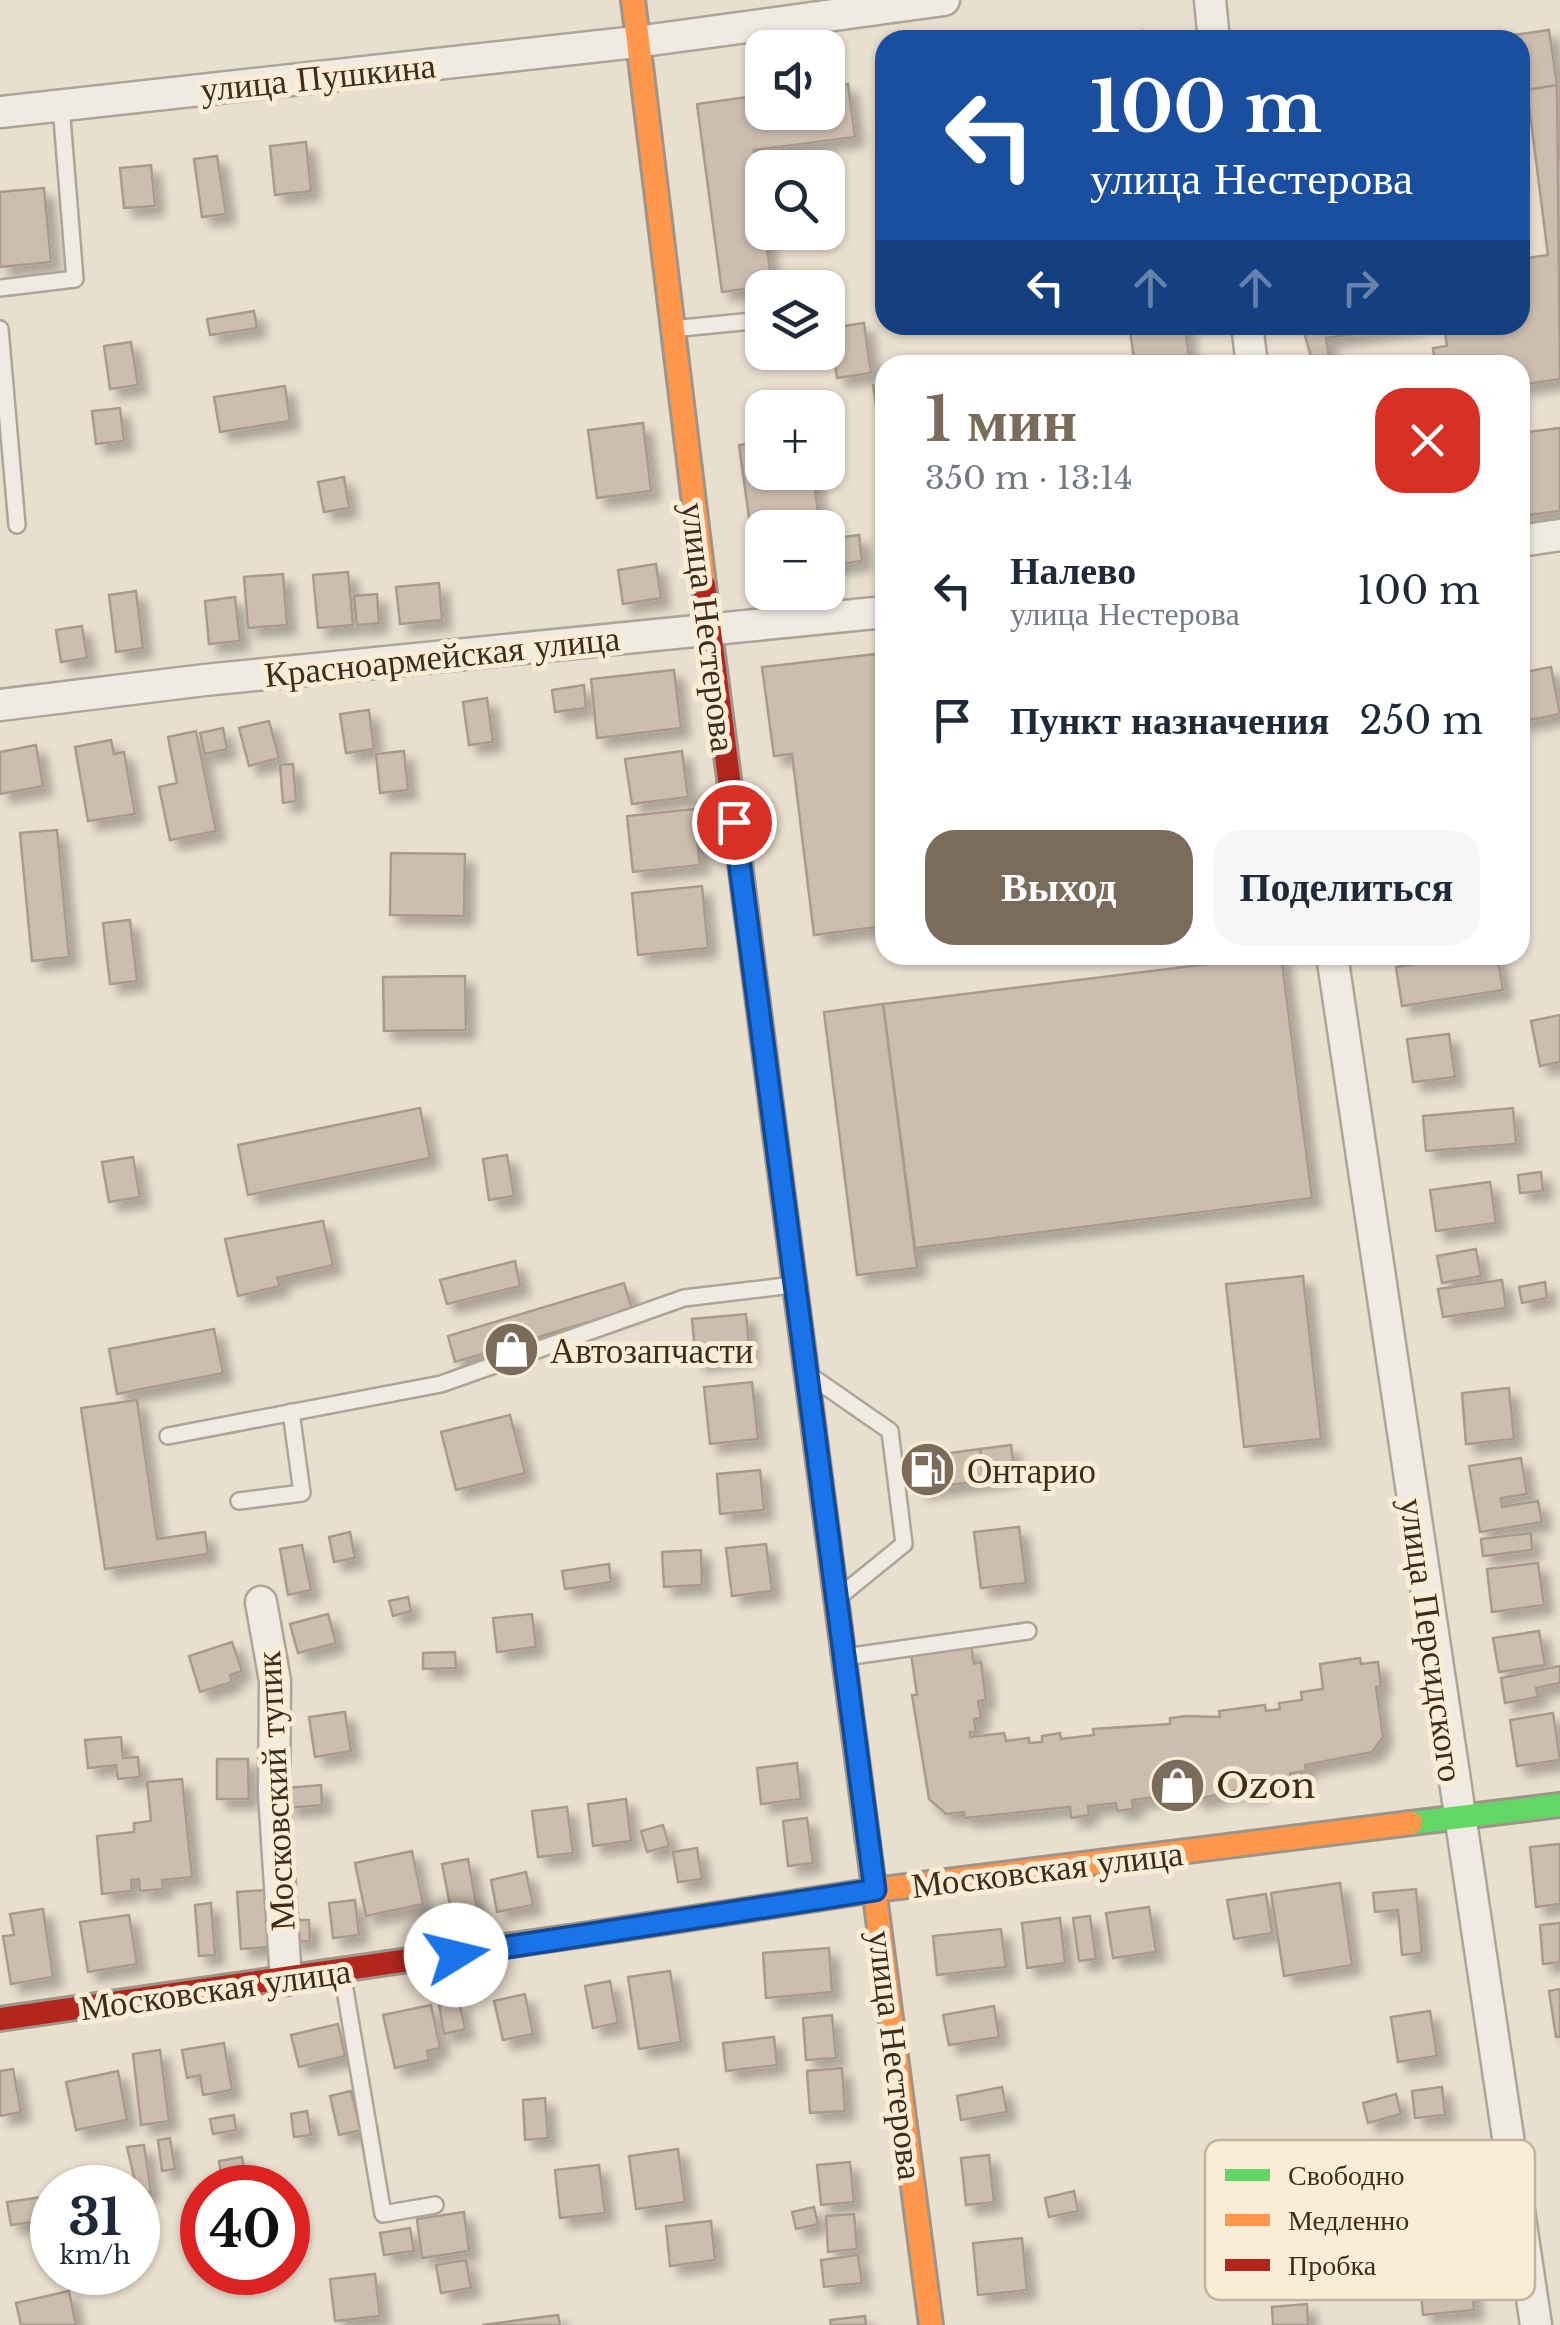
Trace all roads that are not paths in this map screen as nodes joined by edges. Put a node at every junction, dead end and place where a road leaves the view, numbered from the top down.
1 (633, 0) edge
2 (944, 0) edge
3 (1210, 0) edge
4 (1213, 30) edge
5 (636, 42) junction
6 (60, 106) junction
7 (0, 112) edge
8 (0, 288) edge
9 (745, 322) edge
10 (0, 329) edge
11 (672, 329) junction
12 (17, 524) dead end
13 (1560, 536) edge
14 (1530, 540) edge
15 (875, 613) edge
16 (709, 629) junction
17 (0, 706) edge
18 (1333, 965) edge
19 (797, 1284) junction
20 (809, 1374) junction
21 (291, 1412) junction
22 (168, 1436) dead end
23 (239, 1501) dead end
24 (838, 1598) junction
25 (262, 1602) dead end
26 (1028, 1631) dead end
27 (845, 1657) junction
28 (1560, 1805) edge
29 (1458, 1820) junction
30 (875, 1890) junction
31 (342, 1972) junction
32 (286, 1980) junction
33 (0, 2019) edge
34 (1507, 2140) edge
35 (435, 2205) dead end
36 (1532, 2300) edge
37 (931, 2325) edge
38 (1536, 2325) edge

1 - 5 main road, улица Нестерова
2 - 5 street, улица Пушкина
3 - 4 street
5 - 6 street, улица Пушкина
5 - 11 main road, улица Нестерова
6 - 7 street, улица Пушкина
6 - 8 lane
9 - 11 lane
10 - 12 lane
11 - 16 main road, улица Нестерова
13 - 14 street
15 - 16 street, Красноармейская улица
16 - 17 street, Красноармейская улица
16 - 19 main road, улица Нестерова
18 - 29 street, улица Персидского
19 - 20 main road, улица Нестерова
19 - 21 lane
20 - 24 main road, улица Нестерова
20 - 24 lane
21 - 22 lane
21 - 23 lane
24 - 27 main road, улица Нестерова
25 - 32 street, Московский тупик
26 - 27 lane
27 - 30 main road, улица Нестерова
28 - 29 main road, Московская улица
29 - 30 main road, Московская улица
29 - 34 street, улица Персидского
30 - 31 main road, Московская улица
30 - 37 main road, улица Нестерова
31 - 32 main road, Московская улица
31 - 35 lane
32 - 33 main road, Московская улица
36 - 38 street, улица Персидского

